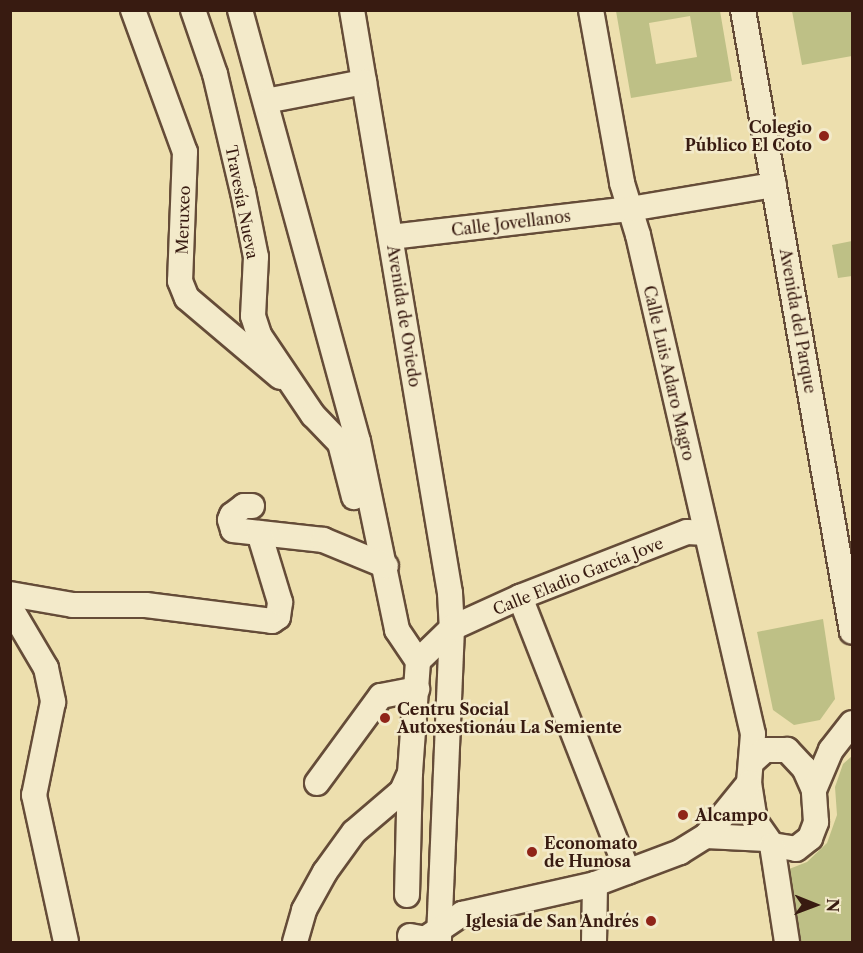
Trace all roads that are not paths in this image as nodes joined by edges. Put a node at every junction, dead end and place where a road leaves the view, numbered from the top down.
1 (133, 10) edge
2 (193, 10) edge
3 (240, 10) edge
4 (352, 10) edge
5 (591, 10) edge
6 (743, 10) edge
7 (364, 82) junction
8 (266, 102) junction
9 (774, 185) junction
10 (630, 209) junction
11 (391, 237) junction
12 (295, 387) junction
13 (252, 506) dead end
14 (259, 533) junction
15 (705, 533) junction
16 (381, 564) junction
17 (10, 594) edge
18 (520, 597) junction
19 (10, 607) edge
20 (452, 626) junction
21 (852, 632) edge
22 (418, 661) junction
23 (417, 689) junction
24 (845, 732) edge
25 (765, 748) junction
26 (410, 773) junction
27 (317, 783) dead end
28 (749, 783) junction
29 (814, 790) junction
30 (706, 836) junction
31 (769, 842) junction
32 (796, 849) junction
33 (441, 861) junction
34 (628, 872) junction
35 (779, 873) junction
36 (595, 884) junction
37 (407, 895) junction
38 (439, 938) edge
39 (413, 939) edge
40 (66, 942) edge
41 (295, 942) edge
42 (594, 942) edge
43 (787, 942) edge

1 - 12 street, Meruxeo
2 - 12 street, Travesía Nueva
3 - 8 street
4 - 7 street, Avenida de Oviedo
5 - 10 street, Calle Luis Adaro Magro
6 - 9 street, Avenida del Parque
7 - 8 street
7 - 11 street, Avenida de Oviedo
8 - 16 street
9 - 10 street, Calle Jovellanos
9 - 21 street, Avenida del Parque
10 - 11 street, Calle Jovellanos
10 - 15 street, Calle Luis Adaro Magro
11 - 20 street, Avenida de Oviedo
12 - 16 street, Travesía Nueva
13 - 14 street
14 - 16 street
14 - 17 street
15 - 18 street, Calle Eladio García Jove
15 - 25 street, Calle Luis Adaro Magro
16 - 22 street
18 - 20 street, Calle Eladio García Jove
18 - 34 street
19 - 40 street
20 - 22 street, Calle Eladio García Jove
20 - 33 street, Avenida de Oviedo
22 - 23 street
23 - 26 street
23 - 27 street
24 - 25 street
24 - 29 street
25 - 28 street
25 - 29 street
26 - 37 street
26 - 41 street
28 - 30 street
28 - 31 street
29 - 32 street
30 - 31 street
30 - 34 street
31 - 32 street
31 - 35 street
32 - 35 street
33 - 37 street
33 - 38 street, Avenida de Oviedo
34 - 36 street
35 - 43 street
36 - 38 street
36 - 42 street
37 - 39 street
38 - 39 street

